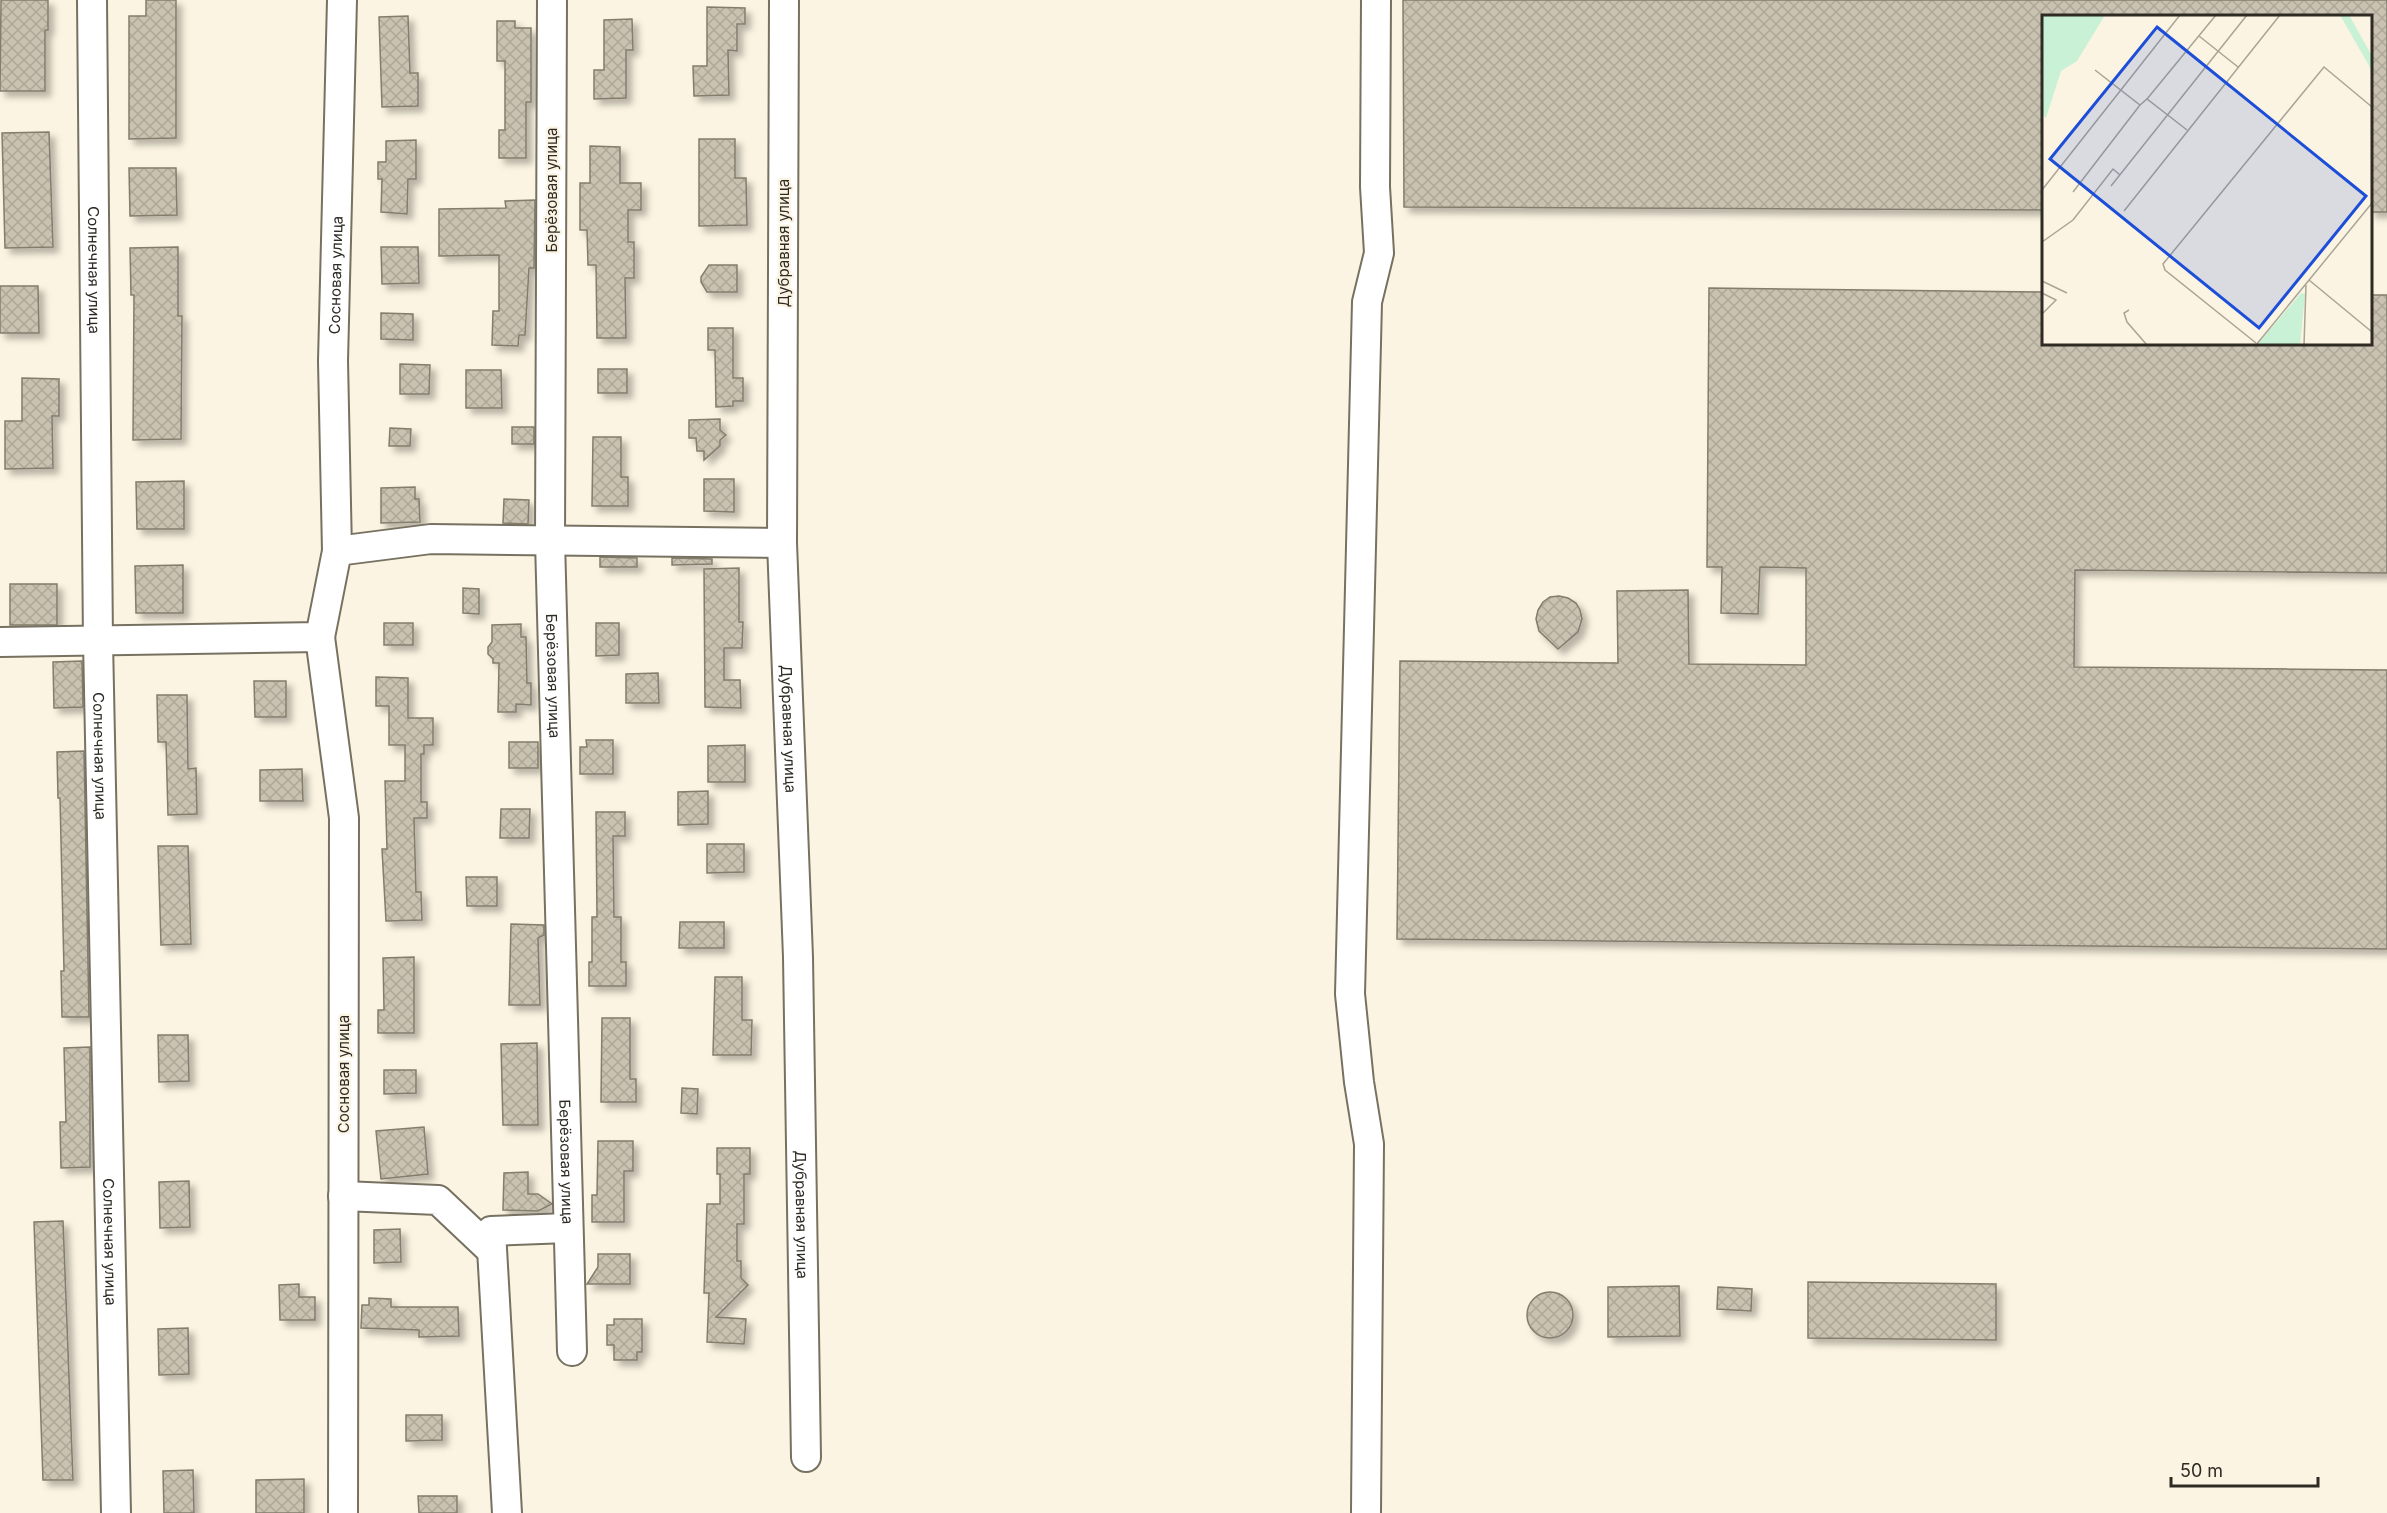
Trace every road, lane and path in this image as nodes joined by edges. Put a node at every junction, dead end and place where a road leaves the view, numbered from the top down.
1 (92, 0) edge
2 (342, 0) edge
3 (552, 0) edge
4 (784, 0) edge
5 (1376, 0) edge
6 (550, 541) junction
7 (782, 543) junction
8 (337, 551) junction
9 (320, 637) junction
10 (98, 641) junction
11 (0, 642) edge
12 (343, 1196) junction
13 (568, 1228) junction
14 (491, 1241) junction
15 (572, 1352) dead end
16 (806, 1457) dead end
17 (116, 1513) edge
18 (343, 1513) edge
19 (507, 1513) edge
20 (1366, 1513) edge

1 - 10 street, Солнечная улица
2 - 8 street, Сосновая улица
3 - 6 street, Берёзовая улица
4 - 7 street, Дубравная улица
5 - 20 street
6 - 7 street
6 - 8 street
6 - 13 street, Берёзовая улица
7 - 16 street, Дубравная улица
8 - 9 street, Сосновая улица
9 - 10 street
9 - 12 street, Сосновая улица
10 - 11 street
10 - 17 street, Солнечная улица
12 - 14 street
12 - 18 street, Сосновая улица
13 - 14 street
13 - 15 street, Берёзовая улица
14 - 19 street

